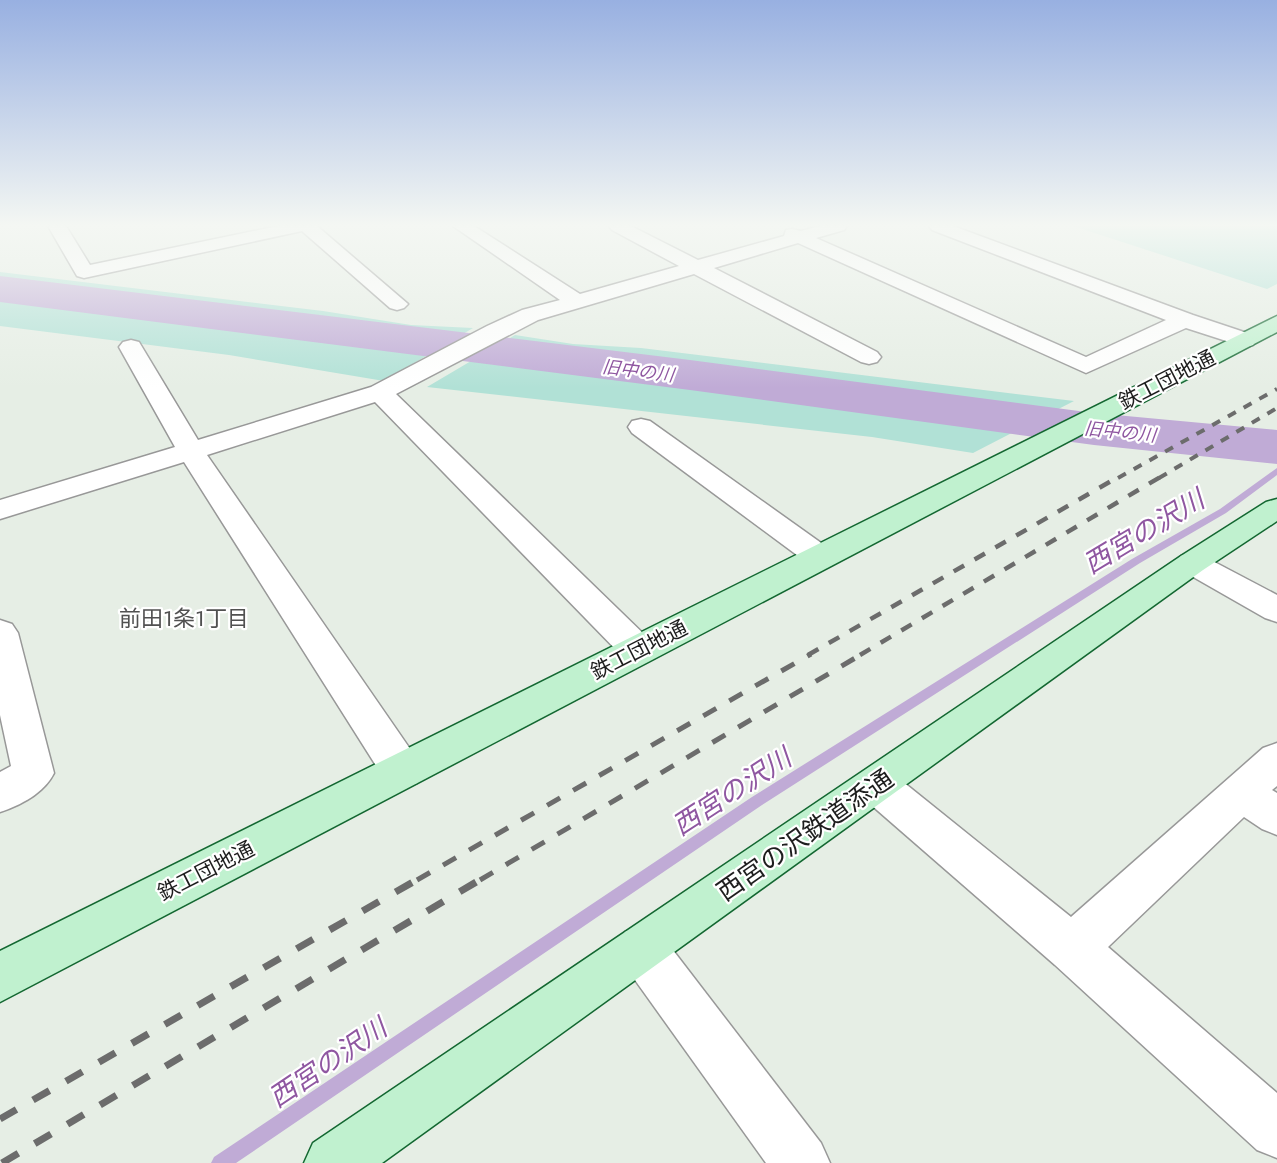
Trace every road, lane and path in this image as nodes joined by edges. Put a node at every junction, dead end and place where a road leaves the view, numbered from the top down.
1 (370, 280) edge
2 (544, 280) edge
3 (646, 280) edge
4 (722, 280) edge
5 (895, 280) edge
6 (1081, 280) edge
7 (576, 301) junction
8 (397, 304) dead end
9 (1185, 320) junction
10 (1277, 323) edge
11 (1245, 340) junction
12 (131, 348) dead end
13 (869, 357) dead end
14 (380, 392) junction
15 (641, 427) dead end
16 (190, 450) junction
17 (1277, 507) edge
18 (0, 510) edge
19 (820, 557) junction
20 (1192, 563) junction
21 (1277, 610) edge
22 (0, 633) edge
23 (638, 650) junction
24 (1277, 760) edge
25 (402, 771) junction
26 (877, 786) junction
27 (1241, 792) junction
28 (0, 794) edge
29 (1277, 816) edge
30 (1072, 948) junction
31 (642, 949) junction
32 (0, 976) edge
33 (1277, 1130) edge
34 (333, 1163) edge
35 (801, 1163) edge

1 - 8 street
2 - 7 street
3 - 7 street
4 - 13 street
5 - 9 street
6 - 9 street
7 - 14 street
9 - 11 street
10 - 11 street, 鉄工団地通
11 - 19 street, 鉄工団地通
12 - 16 street
14 - 16 street
14 - 23 street
15 - 19 street
16 - 18 street
16 - 25 street
17 - 20 street, 西宮の沢鉄道添通
19 - 23 street, 鉄工団地通
20 - 21 street
20 - 26 street, 西宮の沢鉄道添通
22 - 28 street
23 - 25 street, 鉄工団地通
24 - 27 street
25 - 32 street, 鉄工団地通
26 - 30 street
26 - 31 street, 西宮の沢鉄道添通
27 - 29 street
27 - 30 street
30 - 33 street
31 - 34 street, 西宮の沢鉄道添通
31 - 35 street

